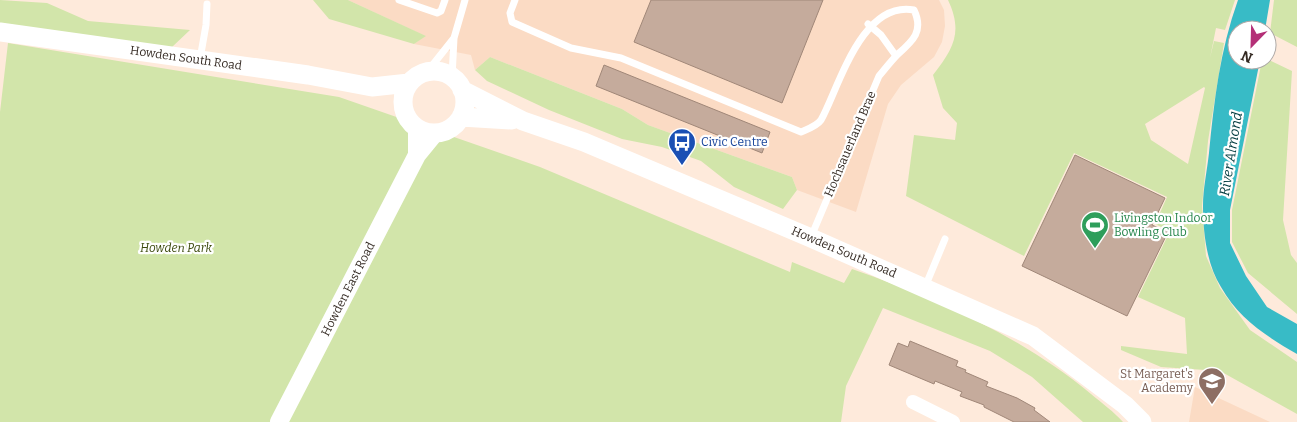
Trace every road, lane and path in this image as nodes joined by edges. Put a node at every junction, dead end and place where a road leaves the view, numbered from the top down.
1 (399, 0) edge
2 (445, 0) edge
3 (465, 0) edge
4 (515, 0) edge
5 (207, 4) dead end
6 (868, 24) junction
7 (0, 32) edge
8 (454, 38) junction
9 (896, 56) junction
10 (200, 60) junction
11 (427, 72) junction
12 (409, 83) junction
13 (457, 83) junction
14 (372, 87) junction
15 (403, 107) junction
16 (461, 117) junction
17 (524, 121) junction
18 (417, 128) junction
19 (435, 133) junction
20 (417, 155) junction
21 (811, 238) junction
22 (944, 239) dead end
23 (925, 287) junction
24 (913, 402) dead end
25 (279, 422) edge
26 (953, 422) edge
27 (1142, 422) edge

1 - 2 lane
3 - 8 lane
4 - 6 lane
5 - 10 lane
6 - 9 lane
6 - 9 lane, Hochsauerland Brae
7 - 10 main road, Howden South Road
8 - 11 lane
8 - 13 lane
9 - 21 lane, Hochsauerland Brae
10 - 14 main road, Howden South Road
11 - 12 main road, Howden South Road
11 - 13 main road, Howden South Road
12 - 14 main road, Howden South Road
12 - 15 main road
13 - 16 main road
13 - 17 main road, Howden South Road
14 - 15 main road, Howden South Road
15 - 18 main road, Howden South Road
16 - 17 main road, Howden South Road
16 - 19 main road
17 - 21 main road, Howden South Road
18 - 19 main road
18 - 20 street, Howden East Road
19 - 20 street, Howden East Road
20 - 25 street, Howden East Road
21 - 23 main road, Howden South Road
22 - 23 lane
23 - 27 main road, Howden South Road
24 - 26 street

